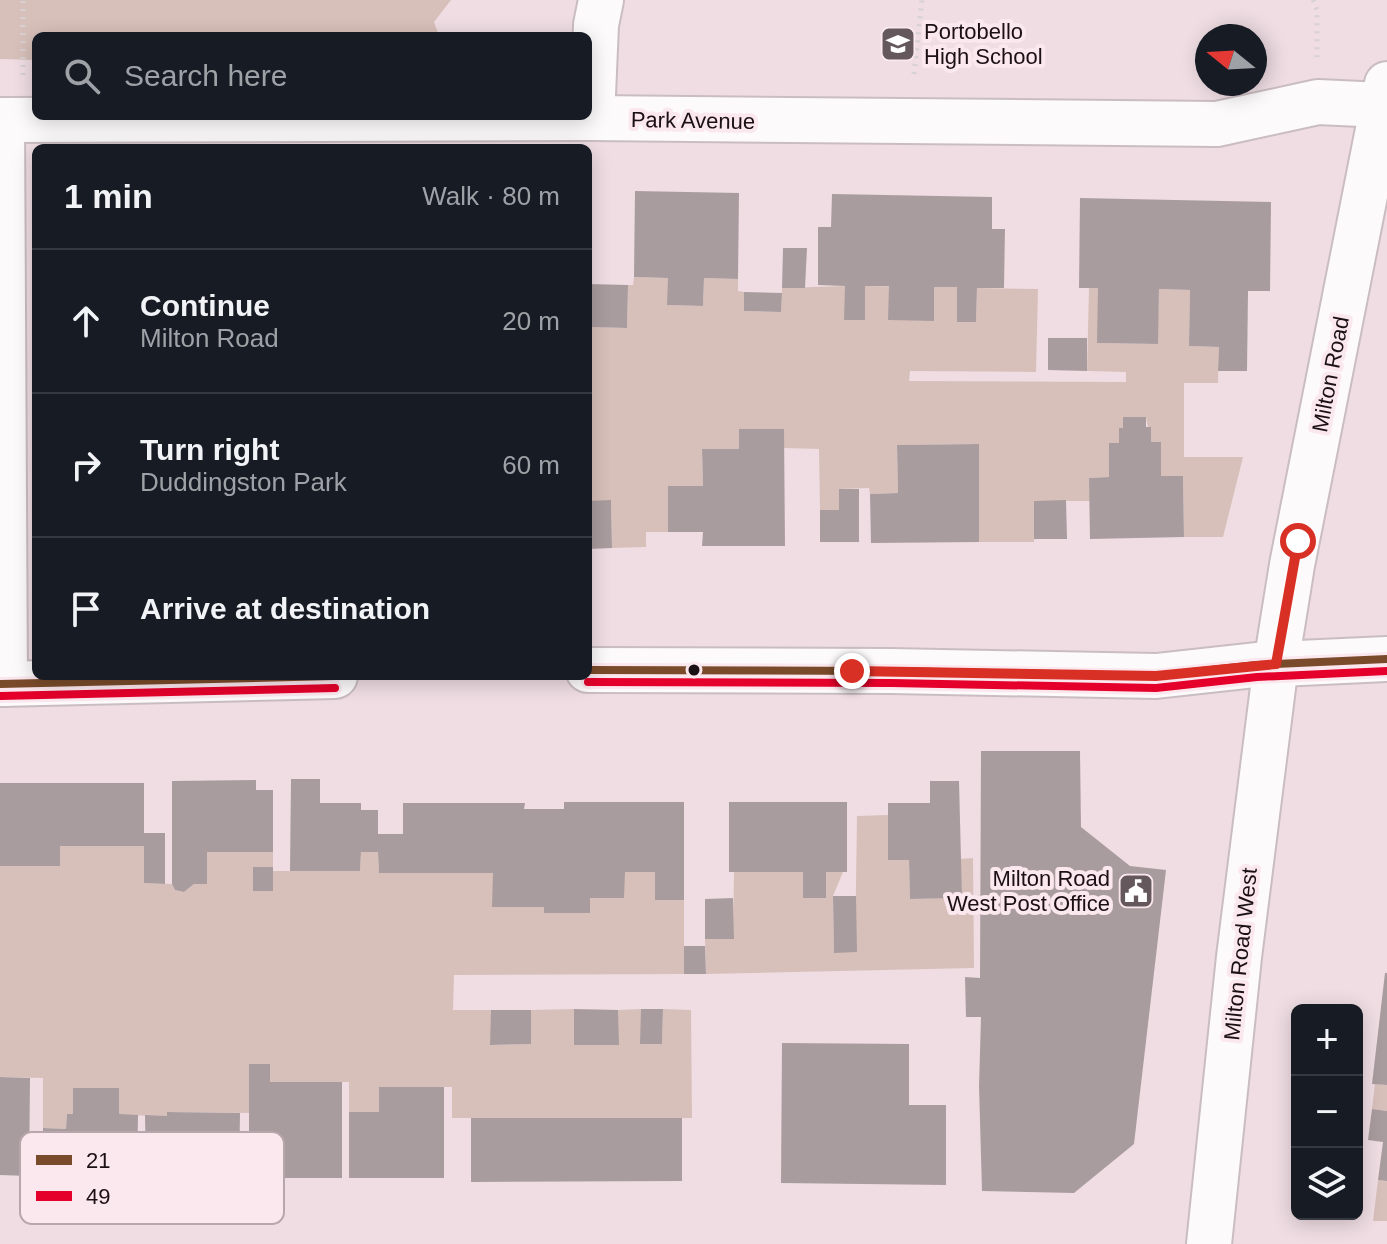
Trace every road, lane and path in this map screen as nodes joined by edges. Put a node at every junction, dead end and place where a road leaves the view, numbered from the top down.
1 (23, 0) edge
2 (601, 0) edge
3 (922, 0) edge
4 (1313, 0) edge
5 (1385, 95) edge
6 (1318, 102) junction
7 (592, 118) joint
8 (8, 120) edge
9 (32, 120) edge
10 (910, 123) junction
11 (1387, 659) edge
12 (1276, 664) junction
13 (592, 670) edge
14 (168, 680) edge
15 (2, 684) edge
16 (1209, 1244) edge

1 - 8 path
2 - 7 main road
3 - 10 path
4 - 6 path
5 - 6 main road, Park Avenue
5 - 12 main road, Milton Road
6 - 10 main road, Park Avenue
7 - 10 main road, Park Avenue
8 - 9 main road, Park Avenue
8 - 15 main road
11 - 12 main road
12 - 13 main road
12 - 16 main road, Milton Road West
14 - 15 main road

